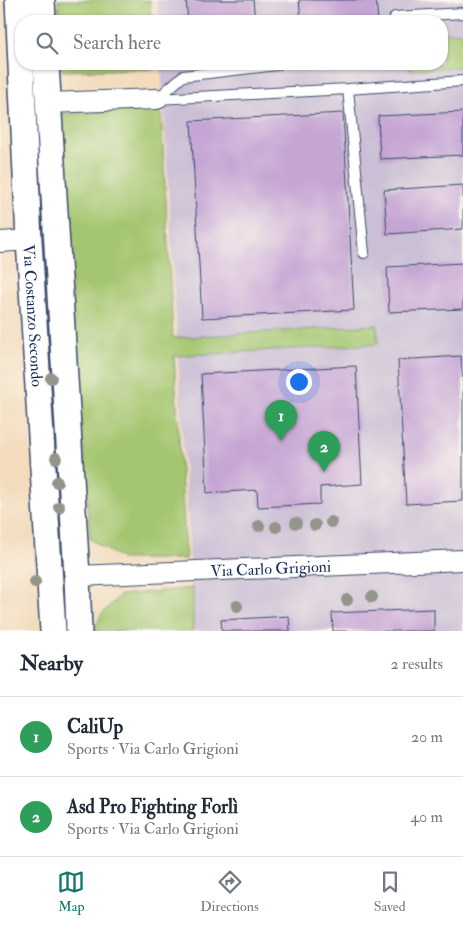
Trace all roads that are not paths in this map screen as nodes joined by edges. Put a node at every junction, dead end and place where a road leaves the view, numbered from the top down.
1 (18, 0) edge
2 (42, 0) edge
3 (463, 12) edge
4 (19, 15) edge
5 (43, 15) edge
6 (422, 15) edge
7 (22, 70) edge
8 (46, 70) edge
9 (234, 70) edge
10 (463, 80) edge
11 (348, 90) junction
12 (157, 99) junction
13 (48, 103) junction
14 (30, 240) junction
15 (0, 242) edge
16 (364, 254) dead end
17 (463, 560) edge
18 (77, 576) junction
19 (54, 631) edge
20 (79, 631) edge

1 - 4 street, Via Costanzo Secondo
2 - 5 street
3 - 6 lane
7 - 14 street, Via Costanzo Secondo
8 - 13 street, Via Costanzo Secondo
9 - 12 lane
10 - 11 lane
11 - 12 lane
11 - 16 lane
12 - 13 street
13 - 18 street, Via Costanzo Secondo
14 - 15 street
14 - 19 street, Via Costanzo Secondo
17 - 18 street, Via Carlo Grigioni
18 - 20 street, Via Costanzo Secondo

